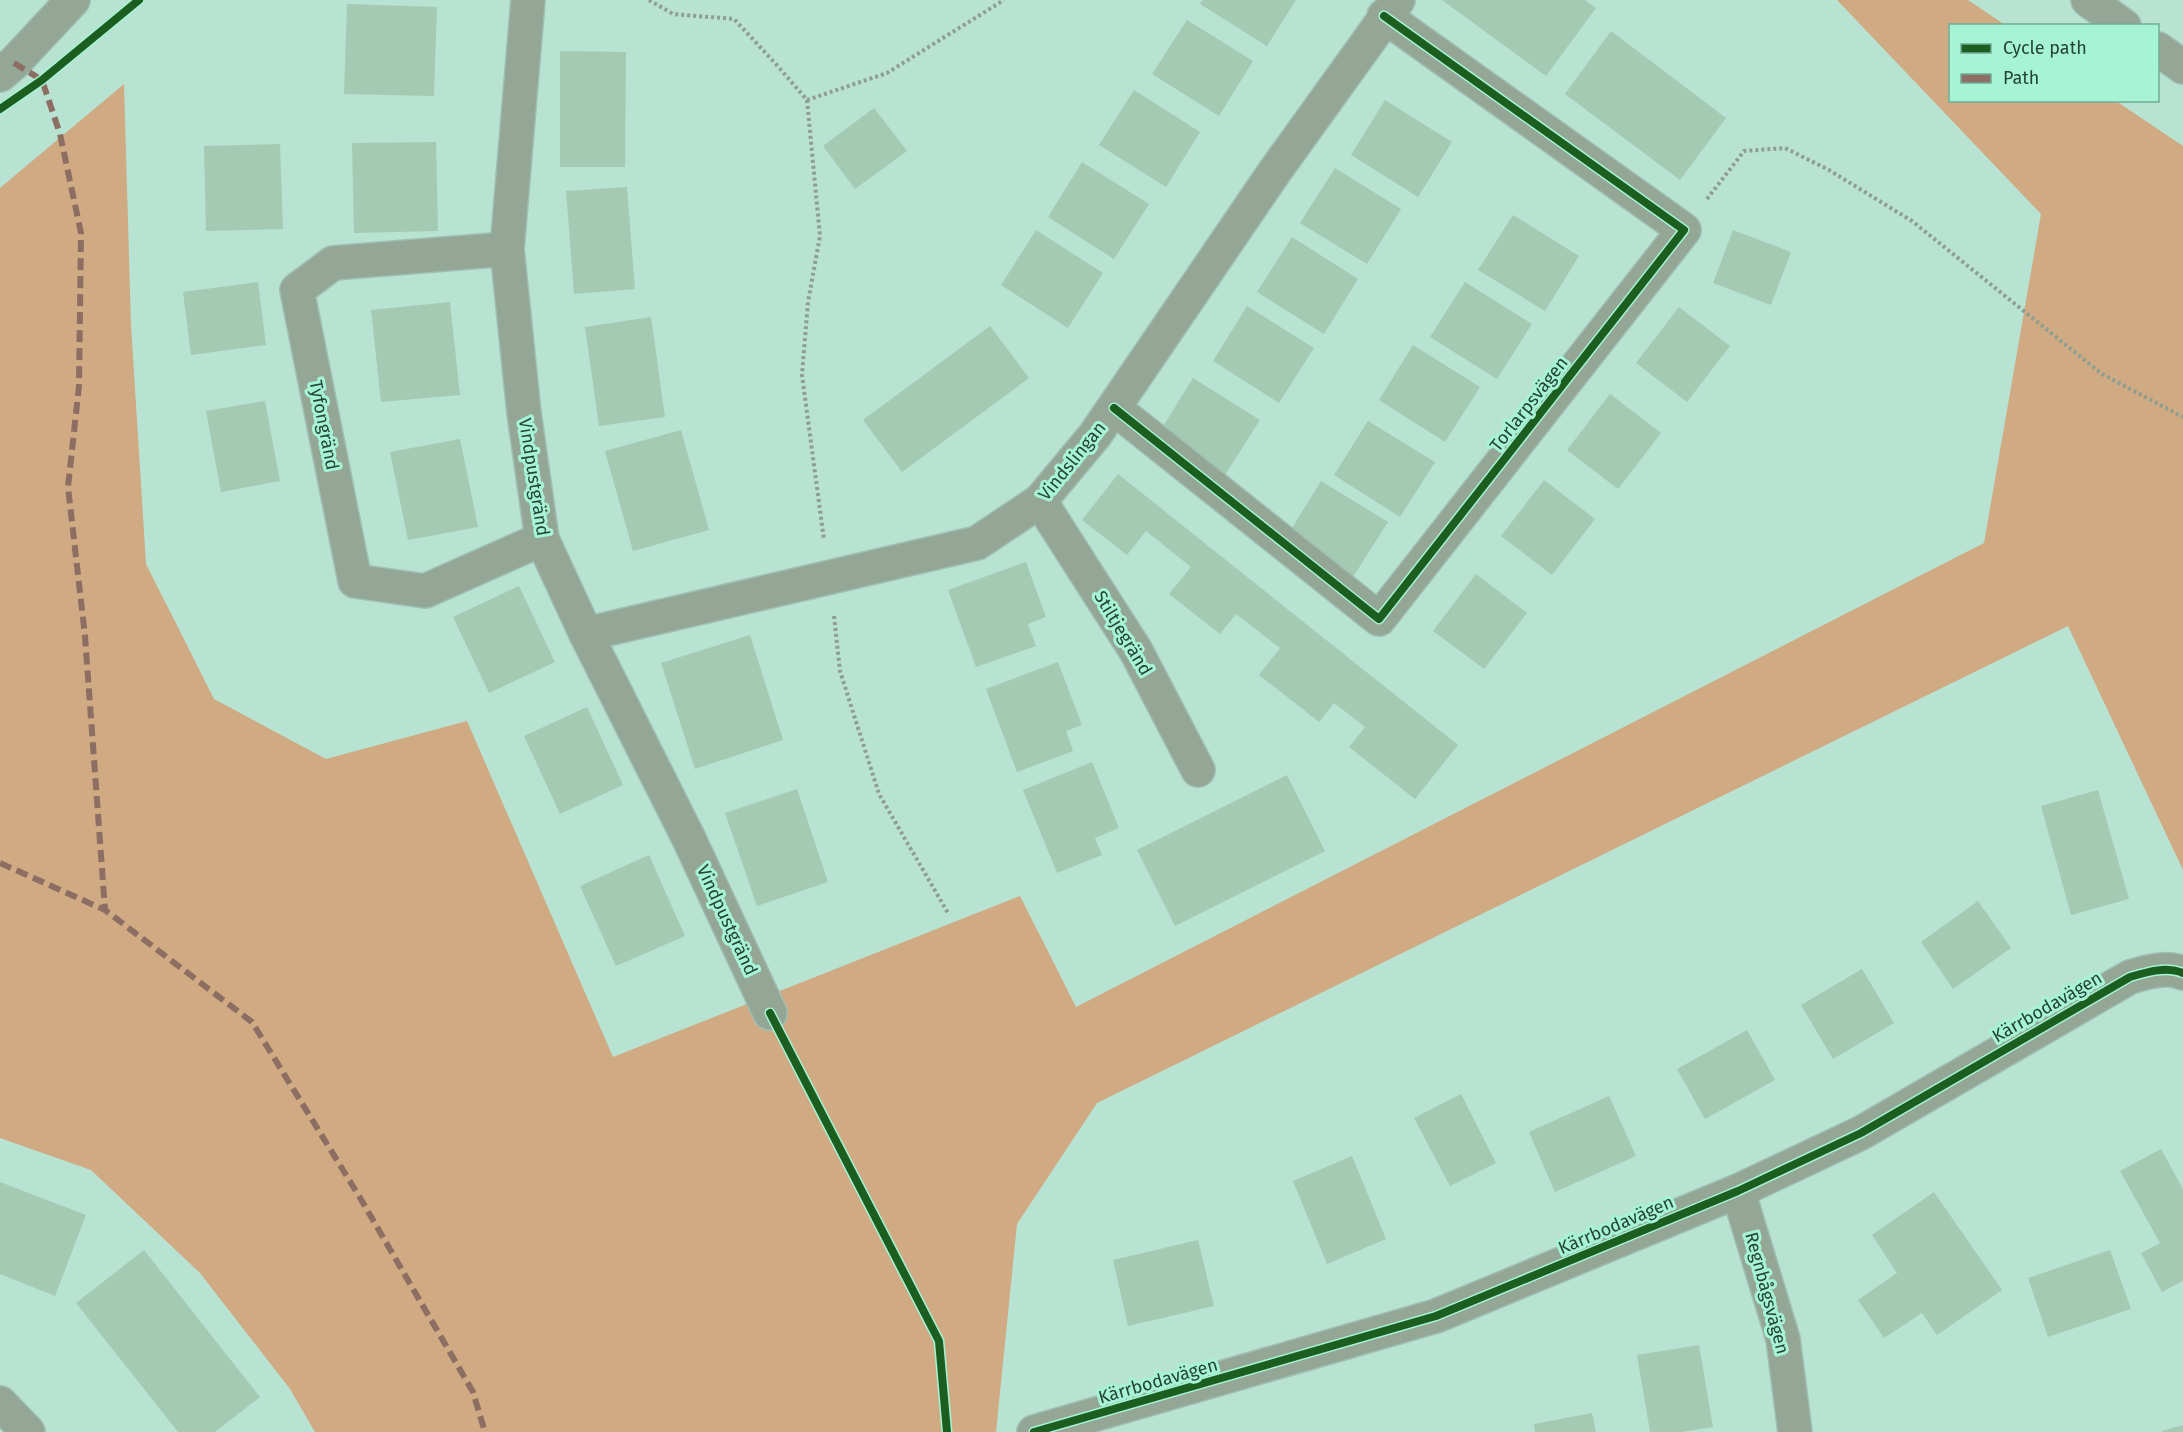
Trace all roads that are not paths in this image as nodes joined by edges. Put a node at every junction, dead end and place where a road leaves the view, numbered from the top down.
1 (73, 0) edge
2 (528, 0) edge
3 (2088, 0) edge
4 (1391, 8) edge
5 (2121, 24) edge
6 (2159, 50) edge
7 (2183, 67) edge
8 (0, 75) edge
9 (507, 249) junction
10 (1114, 408) junction
11 (1040, 501) junction
12 (542, 539) junction
13 (586, 634) junction
14 (1198, 770) dead end
15 (2179, 971) edge
16 (770, 1012) dead end
17 (1738, 1191) junction
18 (0, 1403) edge
19 (28, 1432) edge
20 (1034, 1432) edge
21 (1795, 1432) edge

1 - 8 street
2 - 9 street, Vindpustgränd
3 - 5 street
4 - 10 street, Vindslingan
4 - 10 street, Torlarpsvägen
6 - 7 street
9 - 12 street, Vindpustgränd
9 - 12 street, Tyfongränd
10 - 11 street, Vindslingan
11 - 13 street, Vindslingan
11 - 14 street, Stiltjegränd
12 - 13 street, Vindpustgränd
13 - 16 street, Vindpustgränd
15 - 17 street, Kärrbodavägen
17 - 20 street, Kärrbodavägen
17 - 21 street, Regnbågsvägen
18 - 19 street

